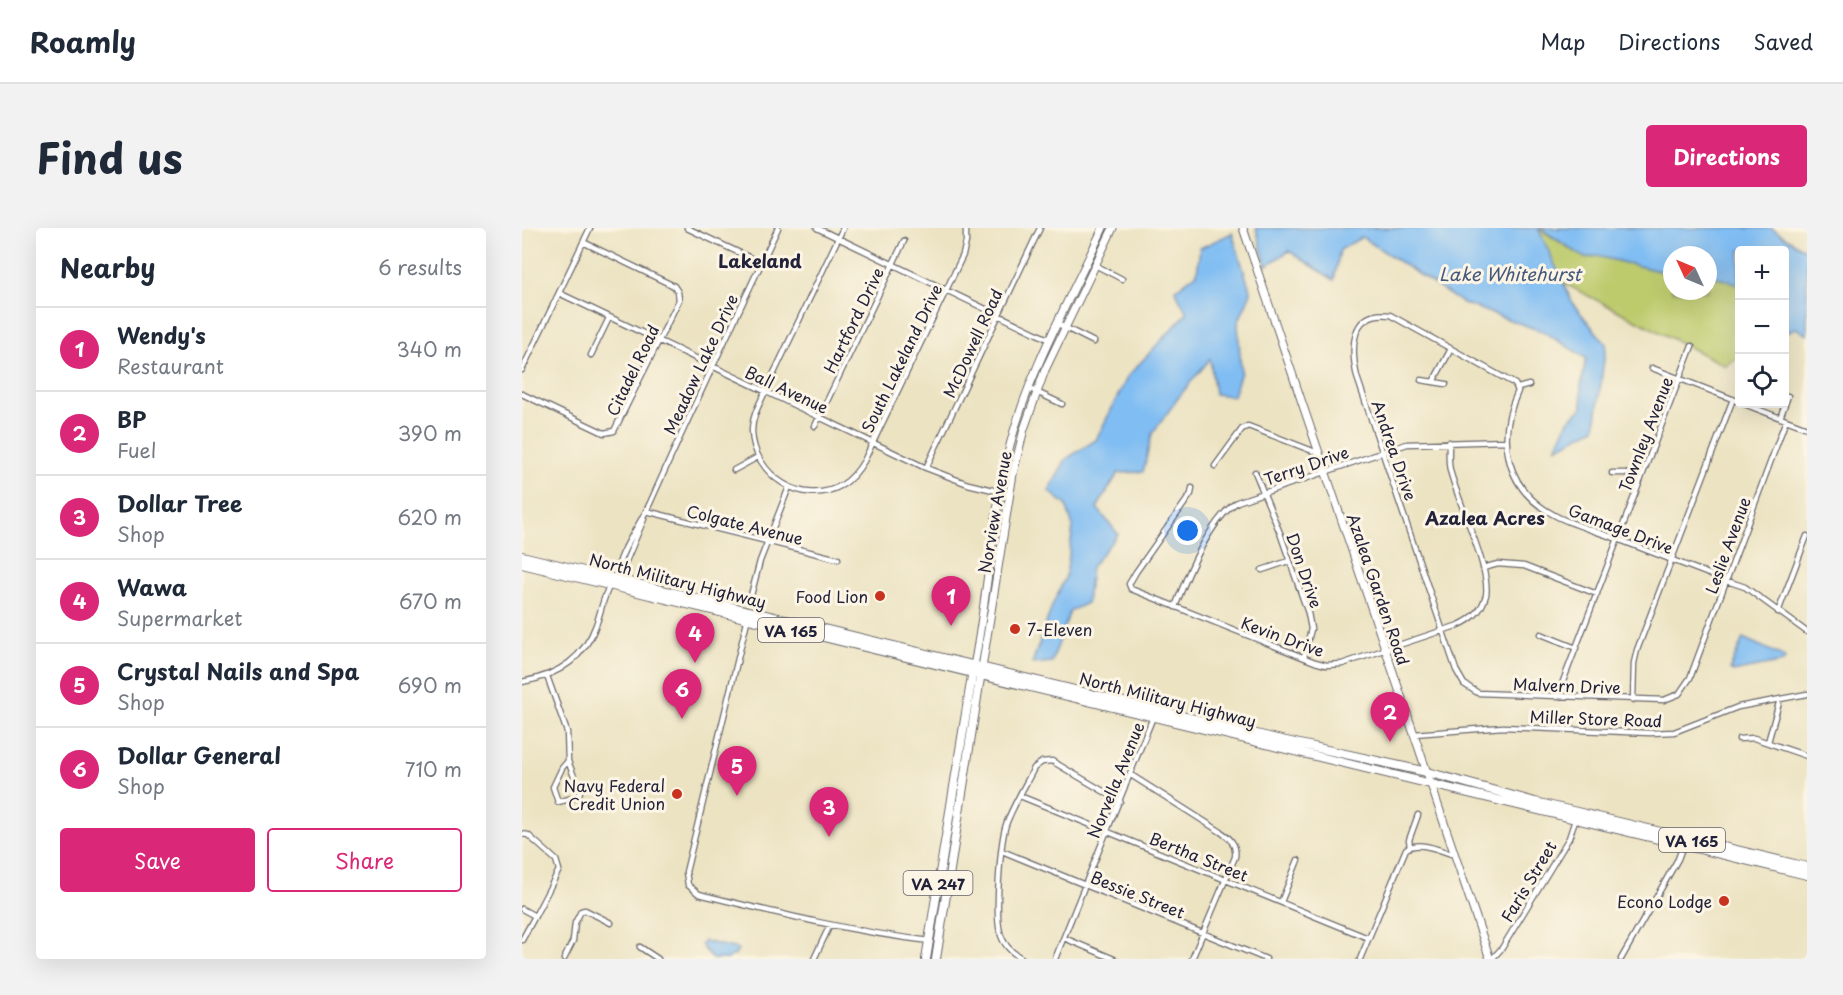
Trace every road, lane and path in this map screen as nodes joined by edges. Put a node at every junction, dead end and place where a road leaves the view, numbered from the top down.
1 (590, 228) edge
2 (687, 228) edge
3 (778, 228) edge
4 (817, 228) edge
5 (843, 228) edge
6 (966, 228) edge
7 (1040, 228) edge
8 (1103, 228) edge
9 (1113, 228) edge
10 (1243, 228) edge
11 (838, 239) junction
12 (904, 241) dead end
13 (583, 242) junction
14 (1087, 261) junction
15 (761, 263) junction
16 (893, 265) junction
17 (1095, 265) junction
18 (1122, 279) dead end
19 (946, 290) junction
20 (559, 293) junction
21 (999, 315) junction
22 (609, 318) junction
23 (1061, 326) junction
24 (1050, 340) junction
25 (659, 342) junction
26 (1094, 342) dead end
27 (1058, 343) junction
28 (1692, 346) dead end
29 (1451, 349) junction
30 (591, 355) dead end
31 (712, 366) junction
32 (1652, 368) dead end
33 (522, 370) edge
34 (1679, 379) junction
35 (1421, 380) dead end
36 (1434, 382) junction
37 (1446, 384) dead end
38 (1529, 385) dead end
39 (1028, 388) junction
40 (1518, 388) junction
41 (765, 392) junction
42 (1036, 392) junction
43 (522, 394) edge
44 (1733, 399) joint
45 (1062, 404) dead end
46 (1755, 408) edge
47 (1784, 408) edge
48 (819, 418) junction
49 (1780, 418) junction
50 (1786, 420) junction
51 (815, 426) dead end
52 (1807, 428) edge
53 (1506, 441) junction
54 (1449, 442) junction
55 (873, 444) junction
56 (1383, 452) junction
57 (1318, 453) junction
58 (759, 457) junction
59 (1215, 466) dead end
60 (926, 468) junction
61 (734, 470) dead end
62 (1324, 471) junction
63 (1255, 472) dead end
64 (1612, 473) dead end
65 (1641, 479) junction
66 (789, 487) junction
67 (837, 487) junction
68 (1192, 489) dead end
69 (1264, 491) junction
70 (1001, 492) junction
71 (840, 493) dead end
72 (1010, 494) junction
73 (646, 511) junction
74 (1807, 536) edge
75 (1618, 539) junction
76 (767, 541) junction
77 (522, 556) edge
78 (838, 559) dead end
79 (1671, 560) junction
80 (1289, 561) junction
81 (522, 564) edge
82 (1483, 568) junction
83 (1262, 570) dead end
84 (1727, 580) junction
85 (613, 582) junction
86 (1597, 594) junction
87 (750, 599) dead end
88 (1175, 607) junction
89 (1778, 612) junction
90 (749, 615) junction
91 (1443, 631) junction
92 (1807, 632) edge
93 (1541, 634) dead end
94 (1576, 648) junction
95 (1385, 650) junction
96 (1304, 657) junction
97 (1452, 658) joint
98 (977, 671) junction
99 (547, 676) junction
100 (1690, 678) joint
101 (522, 682) edge
102 (1807, 694) edge
103 (1557, 697) junction
104 (1780, 699) junction
105 (1633, 700) junction
106 (1154, 713) junction
107 (1414, 734) junction
108 (1739, 739) dead end
109 (1767, 742) junction
110 (1807, 756) edge
111 (568, 761) junction
112 (1427, 772) junction
113 (1131, 775) junction
114 (1431, 784) junction
115 (1020, 795) junction
116 (1120, 801) junction
117 (1418, 815) dead end
118 (1577, 816) junction
119 (1107, 831) junction
120 (522, 834) edge
121 (1684, 842) junction
122 (1410, 846) junction
123 (1002, 852) junction
124 (1455, 855) junction
125 (1298, 860) dead end
126 (1807, 867) edge
127 (1807, 875) edge
128 (1225, 879) junction
129 (1085, 886) junction
130 (1281, 902) junction
131 (522, 909) edge
132 (535, 916) junction
133 (611, 923) dead end
134 (830, 925) junction
135 (1203, 933) junction
136 (1064, 938) junction
137 (1368, 938) junction
138 (522, 940) edge
139 (929, 941) junction
140 (939, 942) junction
141 (640, 947) dead end
142 (564, 959) edge
143 (658, 959) edge
144 (814, 959) edge
145 (926, 959) edge
146 (936, 959) edge
147 (1023, 959) edge
148 (1055, 959) edge
149 (1114, 959) edge
150 (1192, 959) edge
151 (1266, 959) edge
152 (1359, 959) edge
153 (1491, 959) edge
154 (1621, 959) edge

1 - 13 street
2 - 15 street
3 - 15 street, Meadow Lake Drive
4 - 11 street
5 - 11 street
6 - 19 street, South Lakeland Drive
7 - 21 street, McDowell Road
8 - 14 main road, Norview Avenue
9 - 17 main road, Norview Avenue
10 - 57 main road, Azalea Garden Road
11 - 16 street
11 - 41 street
12 - 16 street, Hartford Drive
13 - 20 street
13 - 25 street, Citadel Road
14 - 17 street
14 - 23 main road, Norview Avenue
15 - 31 street, Meadow Lake Drive
16 - 19 street
16 - 48 street, Hartford Drive
17 - 18 street
17 - 23 main road, Norview Avenue
19 - 21 street
19 - 55 street, South Lakeland Drive
20 - 22 street, Ball Avenue
20 - 33 street
21 - 24 street
21 - 60 street, McDowell Road
22 - 25 street, Ball Avenue
22 - 30 street
23 - 24 main road, Norview Avenue
23 - 26 street
23 - 27 main road, Norview Avenue
24 - 27 street
24 - 39 main road, Norview Avenue
25 - 31 street, Ball Avenue
25 - 43 street, Citadel Road
27 - 42 main road, Norview Avenue
28 - 34 street, Townley Avenue
29 - 36 street
29 - 40 street
29 - 56 street, Andrea Drive
31 - 41 street, Ball Avenue
31 - 73 street, Meadow Lake Drive
32 - 34 street
34 - 44 street
34 - 65 street, Townley Avenue
35 - 36 street
36 - 37 street
38 - 40 street
39 - 42 street
39 - 70 main road, Norview Avenue
40 - 53 street, Gamage Drive
41 - 48 street, Ball Avenue
41 - 58 street
42 - 45 street
42 - 72 main road, Norview Avenue
44 - 79 street
46 - 49 street
47 - 49 street
48 - 51 street, Hartford Drive
48 - 55 street, Ball Avenue
49 - 50 street
50 - 52 street
50 - 84 street, Leslie Avenue
53 - 54 street, Terry Drive
53 - 75 street, Gamage Drive
54 - 56 street, Terry Drive
54 - 82 street
55 - 60 street, Ball Avenue
55 - 67 street, South Lakeland Drive
56 - 62 street, Terry Drive
56 - 91 street, Andrea Drive
57 - 59 street
57 - 62 main road, Azalea Garden Road
58 - 61 street
58 - 66 street
60 - 70 street, Ball Avenue
62 - 69 street, Terry Drive
62 - 95 main road, Azalea Garden Road
63 - 69 street, Don Drive
64 - 65 street
65 - 75 street, Townley Avenue
66 - 67 street
66 - 76 street
67 - 71 street
68 - 88 street, Kevin Drive
69 - 80 street, Don Drive
69 - 88 street, Terry Drive
70 - 72 street, Ball Avenue
70 - 98 main road, Norview Avenue
72 - 98 main road, Norview Avenue
73 - 76 street, Colgate Avenue
73 - 85 street, Meadow Lake Drive
74 - 89 street
75 - 79 street, Gamage Drive
75 - 86 street, Townley Avenue
76 - 78 street, Colgate Avenue
76 - 87 street
77 - 85 main road, North Military Highway / VA 165
79 - 84 street, Gamage Drive
79 - 105 street
80 - 83 street
80 - 96 street, Don Drive
81 - 85 main road, North Military Highway / VA 165
82 - 86 street
82 - 91 street, Kevin Drive
84 - 89 street, Gamage Drive
84 - 100 street, Leslie Avenue
85 - 90 main road, North Military Highway / VA 165
85 - 99 street, Meadow Lake Drive
86 - 94 street, Townley Avenue
88 - 96 street, Kevin Drive
89 - 92 street, Gamage Drive
90 - 98 main road, North Military Highway / VA 165
90 - 134 street
91 - 95 street, Kevin Drive
91 - 97 street, Andrea Drive
93 - 94 street
94 - 103 street, Townley Avenue
95 - 96 street, Kevin Drive
95 - 107 main road, Azalea Garden Road
97 - 103 street, Malvern Drive
98 - 106 main road, North Military Highway / VA 165
98 - 139 main road, Norview Avenue / VA 247
98 - 140 main road, Norview Avenue / VA 247
99 - 101 street, Meadow Lake Drive
99 - 111 street
100 - 105 street, Malvern Drive
102 - 104 street, Miller Store Road
103 - 105 street, Malvern Drive
104 - 107 street, Miller Store Road
104 - 109 street
106 - 112 main road, North Military Highway / VA 165
106 - 113 street, Norvella Avenue
106 - 114 main road, North Military Highway / VA 165
107 - 112 main road, Azalea Garden Road
108 - 109 street
109 - 110 street
111 - 111 street
112 - 114 main road, Azalea Garden Road
112 - 118 main road, North Military Highway / VA 165
113 - 116 street, Norvella Avenue
113 - 128 street
114 - 118 main road, North Military Highway / VA 165
114 - 124 main road, Azalea Garden Road
115 - 116 street
115 - 119 street, Bertha Street
115 - 123 street
116 - 119 street, Norvella Avenue
117 - 122 street
118 - 121 main road, North Military Highway / VA 165
118 - 153 street, Faris Street
119 - 128 street, Bertha Street
119 - 129 street, Norvella Avenue
120 - 132 street
121 - 126 main road, North Military Highway / VA 165
121 - 127 main road, North Military Highway / VA 165
121 - 154 street
122 - 124 street
122 - 137 street
123 - 129 street, Bessie Street
123 - 147 street
124 - 153 main road, Azalea Garden Road
125 - 130 street
128 - 130 street, Bertha Street
128 - 135 street
129 - 135 street, Bessie Street
129 - 136 street, Norvella Avenue
130 - 137 street, Bertha Street
131 - 132 street
132 - 138 street
133 - 142 street
134 - 139 street
134 - 144 street
135 - 150 street
135 - 151 street, Bessie Street
136 - 148 street, Norvella Avenue
136 - 149 street
137 - 152 street
139 - 140 street
139 - 145 main road, Norview Avenue / VA 247
140 - 146 main road, Norview Avenue / VA 247
141 - 143 street

